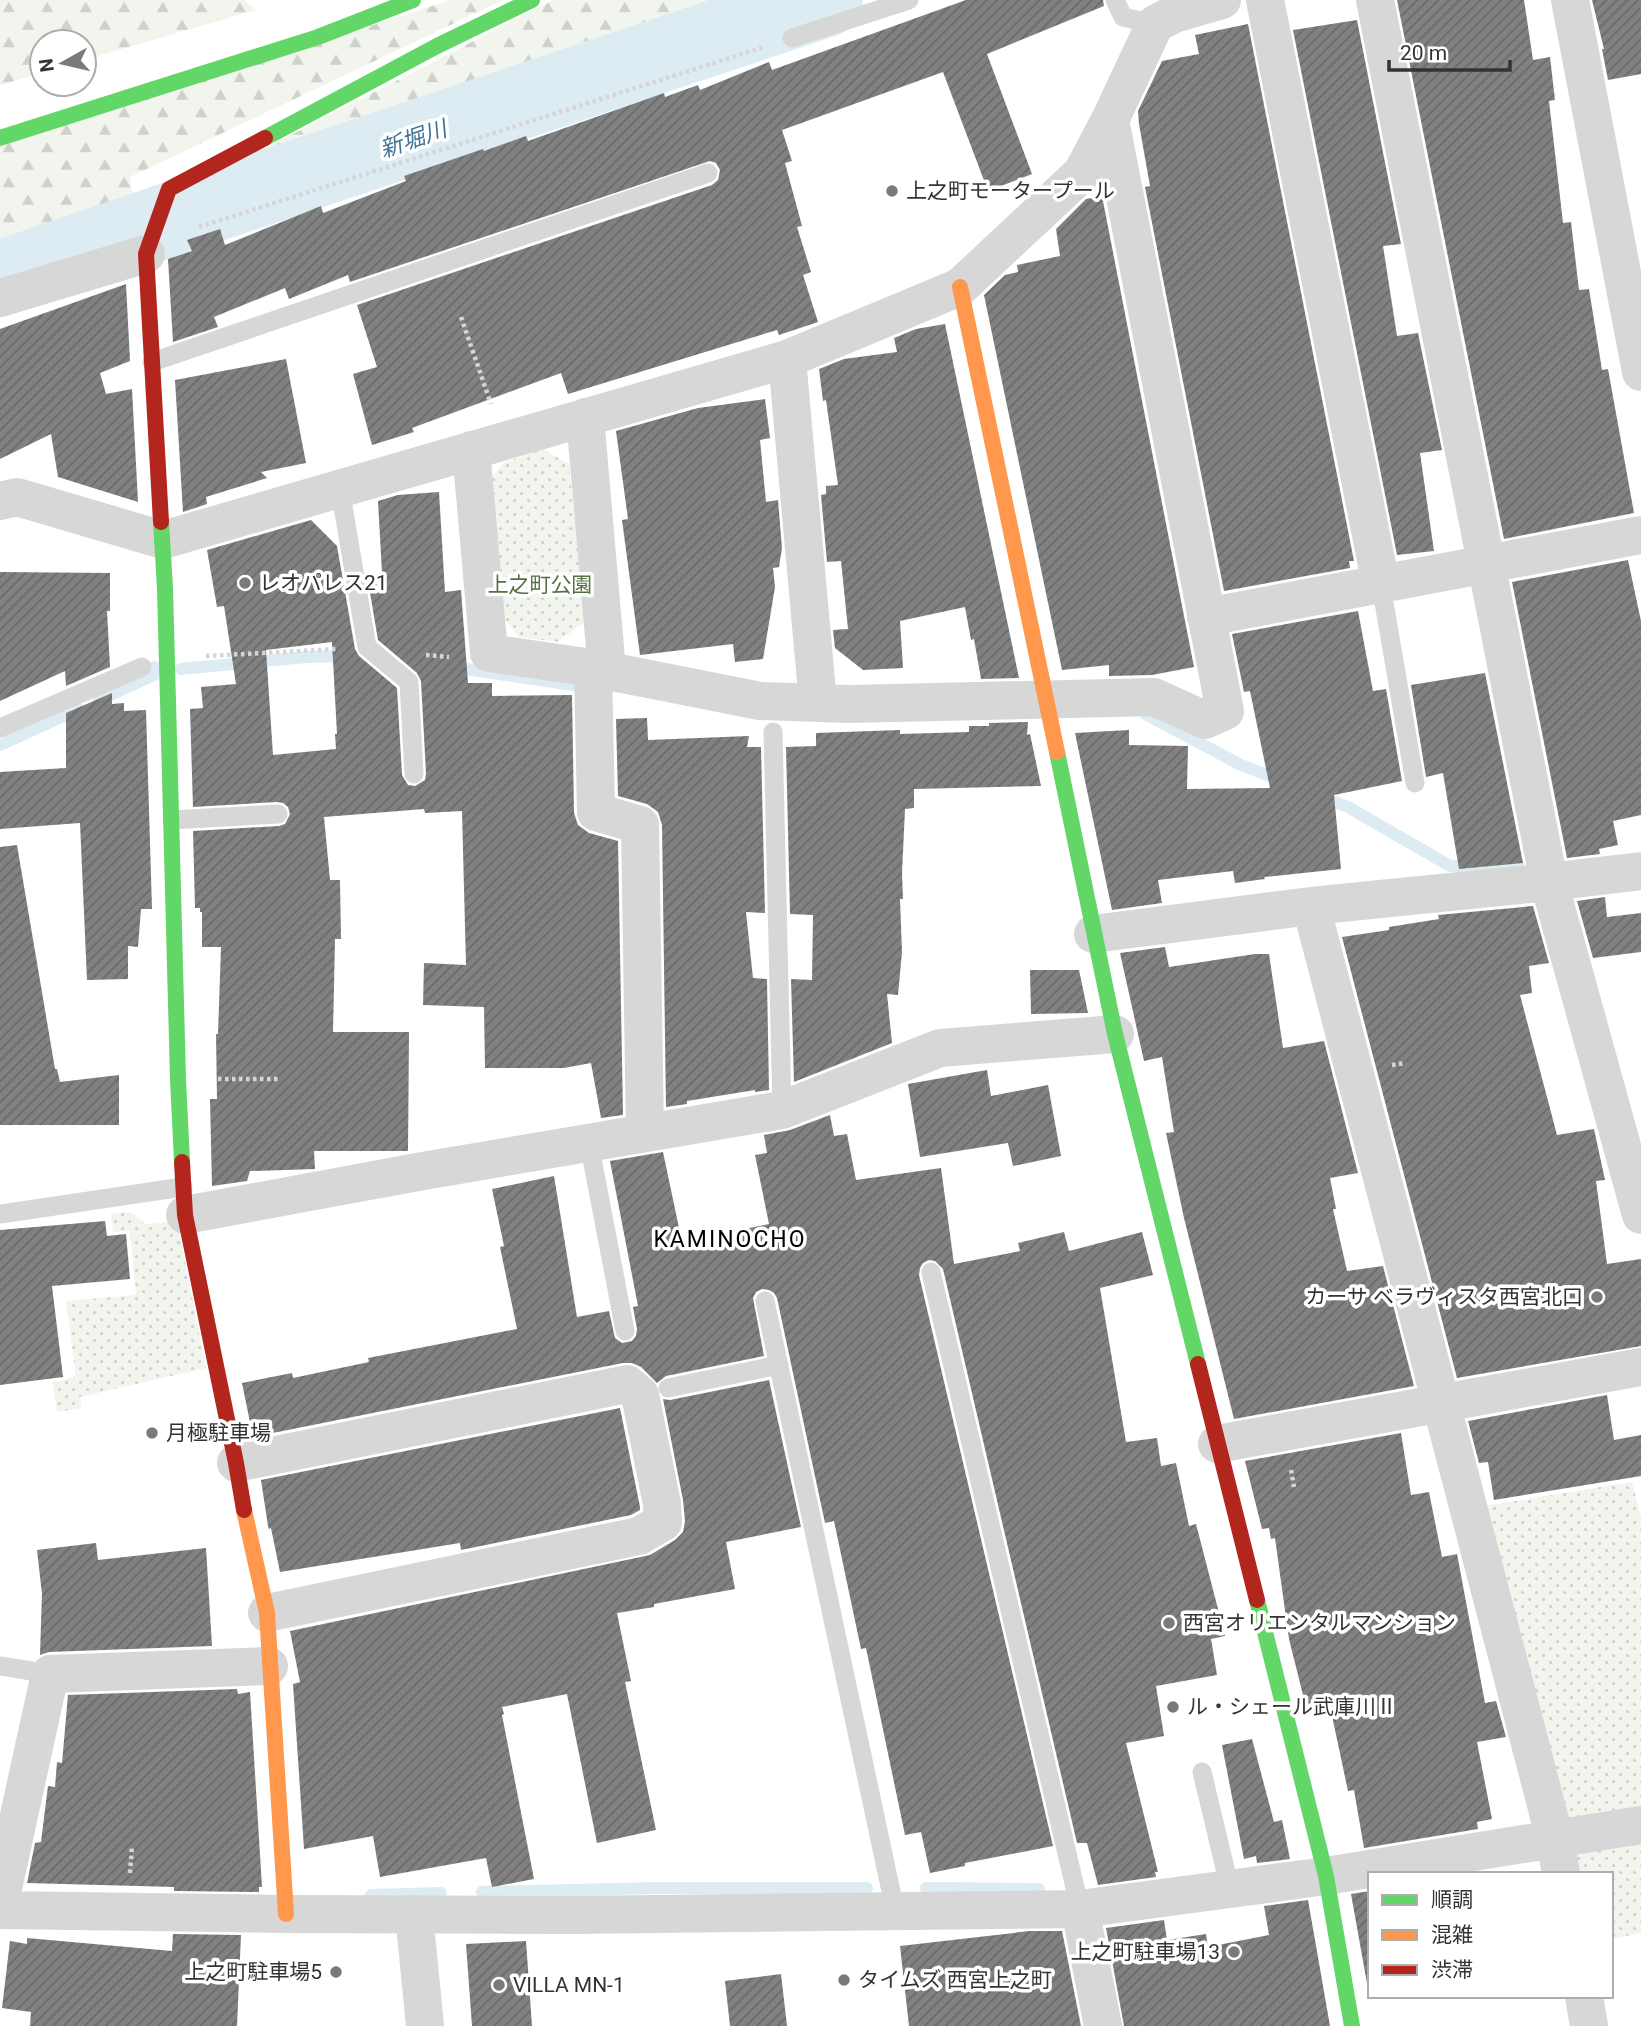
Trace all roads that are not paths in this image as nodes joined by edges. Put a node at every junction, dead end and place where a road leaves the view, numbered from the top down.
1 (413, 0) edge
2 (532, 0) edge
3 (909, 0) edge
4 (1115, 0) edge
5 (1222, 0) edge
6 (1265, 0) edge
7 (1375, 0) edge
8 (1570, 0) edge
9 (1167, 13) edge
10 (792, 38) road end
11 (1110, 120) junction
12 (0, 138) edge
13 (708, 173) dead end
14 (149, 246) junction
15 (960, 287) junction
16 (0, 298) edge
17 (787, 359) junction
18 (152, 362) junction
19 (1641, 372) edge
20 (585, 417) junction
21 (487, 446) junction
22 (340, 489) junction
23 (0, 501) edge
24 (1641, 535) edge
25 (163, 540) junction
26 (1487, 565) junction
27 (1381, 585) junction
28 (1206, 617) junction
29 (142, 667) dead end
30 (600, 669) junction
31 (1045, 699) junction
32 (818, 703) junction
33 (0, 728) edge
34 (774, 732) dead end
35 (414, 774) dead end
36 (1415, 783) dead end
37 (278, 814) dead end
38 (172, 820) junction
39 (1641, 871) edge
40 (1549, 882) junction
41 (1311, 906) junction
42 (1093, 934) junction
43 (1107, 1034) junction
44 (782, 1110) junction
45 (645, 1133) junction
46 (589, 1143) junction
47 (184, 1201) junction
48 (0, 1214) edge
49 (1641, 1215) edge
50 (931, 1272) dead end
51 (765, 1301) dead end
52 (625, 1331) dead end
53 (779, 1365) junction
54 (1641, 1367) edge
55 (668, 1388) dead end
56 (1441, 1403) junction
57 (1217, 1444) junction
58 (236, 1463) junction
59 (267, 1613) junction
60 (0, 1666) edge
61 (269, 1666) junction
62 (50, 1674) junction
63 (1202, 1772) dead end
64 (1641, 1825) edge
65 (1558, 1856) edge
66 (1368, 1872) edge
67 (1372, 1872) edge
68 (1326, 1876) junction
69 (1230, 1889) junction
70 (0, 1902) edge
71 (1080, 1909) junction
72 (0, 1910) edge
73 (895, 1910) junction
74 (286, 1914) junction
75 (414, 1914) junction
76 (1584, 1998) edge
77 (425, 2026) edge
78 (1103, 2026) edge
79 (1352, 2026) edge
80 (1589, 2026) edge

1 - 12 street
2 - 14 street
3 - 10 lane
4 - 9 lane
5 - 9 street
6 - 27 street
7 - 26 street
8 - 19 street
9 - 11 street
11 - 15 street
11 - 28 street
13 - 18 lane
14 - 16 street
14 - 18 street
15 - 17 street
15 - 31 street
17 - 20 street
17 - 32 street
18 - 25 street
20 - 21 street
20 - 30 street
21 - 22 street
21 - 30 street
22 - 25 street
22 - 35 lane
23 - 25 street
24 - 26 street
25 - 38 street
26 - 27 street
26 - 40 street
27 - 28 street
27 - 36 lane
28 - 31 street
29 - 33 lane
30 - 32 street
30 - 45 street
31 - 32 street
31 - 42 street
34 - 44 lane
37 - 38 lane
38 - 47 street
39 - 40 street
40 - 41 street
40 - 49 street
41 - 42 street
41 - 56 street
42 - 43 street
43 - 44 street
43 - 57 street
44 - 45 street
45 - 46 street
46 - 47 street
46 - 52 lane
47 - 48 lane
47 - 58 street
50 - 71 lane
51 - 53 lane
53 - 55 lane
53 - 73 lane
54 - 56 street
56 - 57 street
56 - 65 street
57 - 68 street
58 - 59 street
58 - 59 street
59 - 61 street
60 - 62 lane
61 - 62 street
61 - 74 street
62 - 70 street
63 - 69 lane
64 - 65 street
65 - 67 street
66 - 68 street
68 - 69 street
68 - 79 street
69 - 71 street
71 - 73 street
71 - 78 street
72 - 74 street
73 - 75 street
74 - 75 street
75 - 77 street
76 - 80 street

